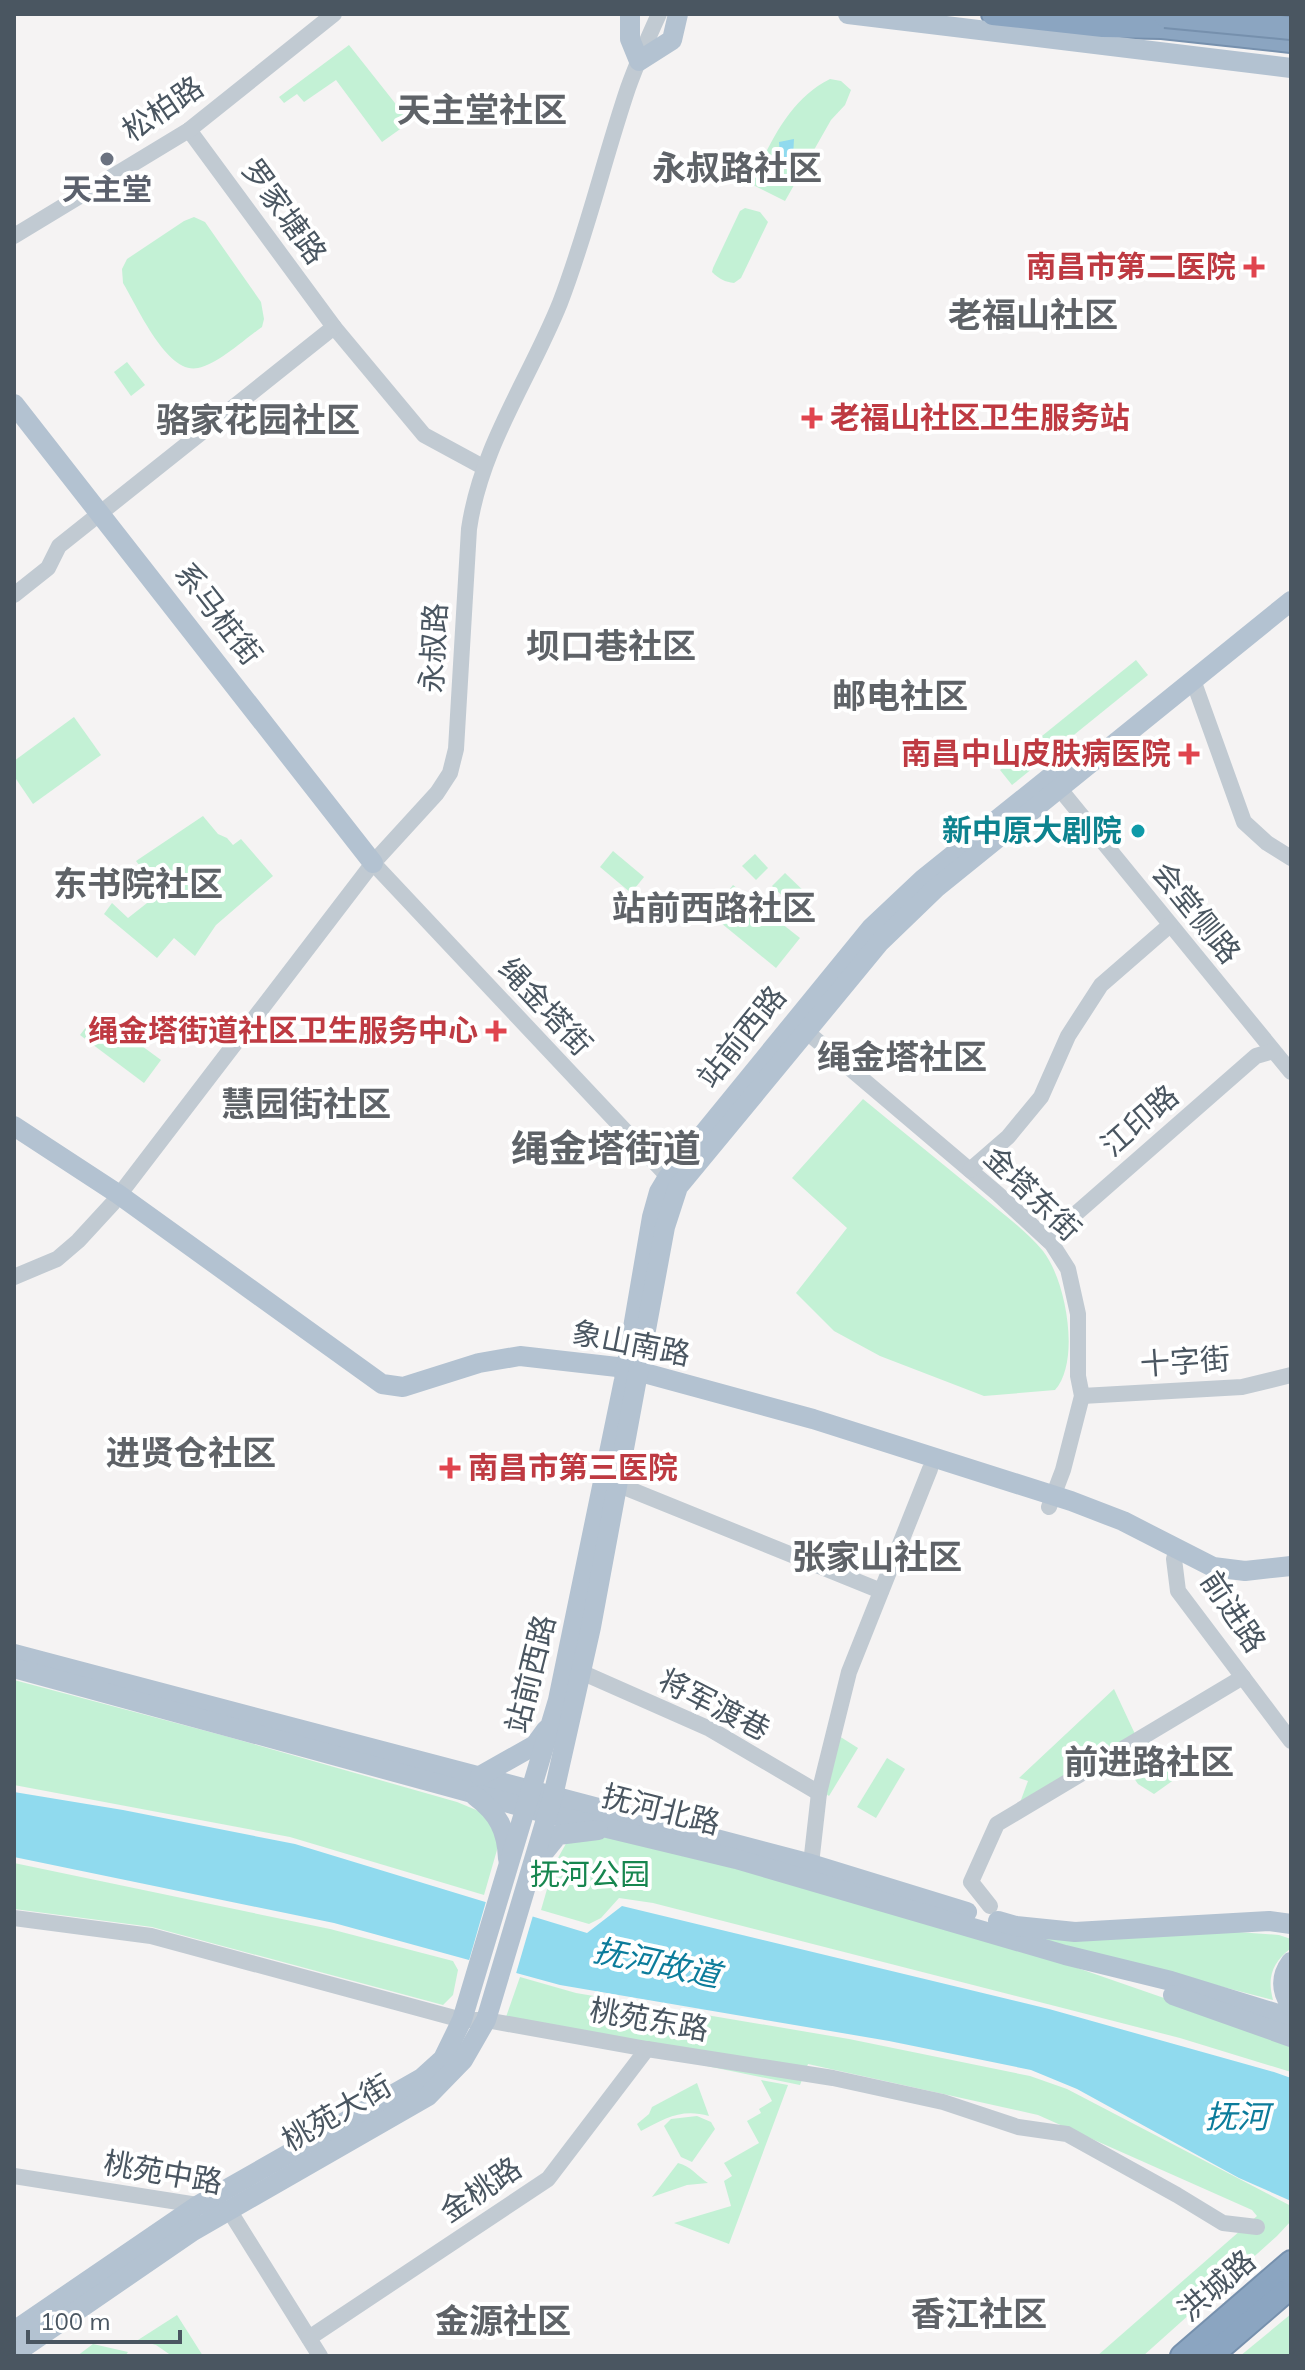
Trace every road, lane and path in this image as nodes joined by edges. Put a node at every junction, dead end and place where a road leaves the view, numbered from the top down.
1 (334, 14) edge
2 (630, 14) edge
3 (659, 14) edge
4 (678, 14) edge
5 (848, 14) edge
6 (993, 14) edge
7 (1262, 14) edge
8 (1291, 18) edge
9 (1161, 19) edge
10 (1103, 26) junction
11 (1291, 28) edge
12 (1291, 41) edge
13 (1291, 54) edge
14 (639, 61) junction
15 (1291, 68) edge
16 (189, 130) junction
17 (14, 236) edge
18 (334, 327) junction
19 (14, 404) edge
20 (483, 467) junction
21 (99, 514) junction
22 (1291, 588) edge
23 (14, 595) edge
24 (1291, 601) edge
25 (1193, 680) junction
26 (1059, 788) junction
27 (1291, 858) edge
28 (373, 863) junction
29 (1170, 925) junction
30 (807, 1032) junction
31 (1273, 1051) junction
32 (1291, 1072) edge
33 (14, 1126) edge
34 (14, 1137) edge
35 (970, 1170) junction
36 (673, 1182) junction
37 (115, 1199) junction
38 (1047, 1239) junction
39 (14, 1277) edge
40 (632, 1375) junction
41 (1291, 1375) edge
42 (1082, 1396) junction
43 (930, 1469) junction
44 (619, 1485) junction
45 (1052, 1501) junction
46 (1176, 1554) junction
47 (1291, 1566) edge
48 (1291, 1577) edge
49 (881, 1591) junction
50 (14, 1654) edge
51 (14, 1668) edge
52 (581, 1672) junction
53 (1243, 1677) junction
54 (551, 1724) junction
55 (1291, 1741) edge
56 (476, 1784) junction
57 (819, 1793) junction
58 (529, 1799) junction
59 (551, 1805) junction
60 (617, 1829) junction
61 (811, 1864) junction
62 (509, 1867) junction
63 (532, 1870) junction
64 (990, 1906) dead end
65 (14, 1918) edge
66 (1291, 1924) edge
67 (1222, 1925) junction
68 (1291, 1934) edge
69 (1065, 1955) junction
70 (1291, 1962) edge
71 (1291, 2006) edge
72 (1291, 2018) edge
73 (462, 2020) junction
74 (486, 2020) junction
75 (1291, 2037) edge
76 (647, 2049) junction
77 (14, 2176) edge
78 (197, 2206) junction
79 (229, 2210) junction
80 (1257, 2227) dead end
81 (1291, 2262) edge
82 (1291, 2287) edge
83 (14, 2331) edge
84 (309, 2338) junction
85 (14, 2354) edge
86 (320, 2356) edge
87 (1182, 2356) edge
88 (1211, 2356) edge

1 - 16 street, 松柏路
2 - 14 main road
3 - 14 street, 永叔路
4 - 14 main road
5 - 15 main road
6 - 10 highway
7 - 8 main road
9 - 10 highway
9 - 11 highway, bridge
9 - 12 highway
10 - 13 main road
14 - 20 street, 永叔路
16 - 17 street, 松柏路
16 - 18 street, 罗家塘路
18 - 20 street, 罗家塘路
18 - 21 street
19 - 21 main road, 系马桩街
20 - 28 street, 永叔路
21 - 23 street
21 - 28 main road, 系马桩街
22 - 36 main road, 站前西路
24 - 25 main road, 站前西路
25 - 26 main road, 站前西路
25 - 27 street
26 - 29 street, 会堂侧路
26 - 30 main road, 站前西路
28 - 36 street, 绳金塔街
28 - 37 street, 永叔路
29 - 31 street, 会堂侧路
29 - 35 street
30 - 35 street, 金塔东街
30 - 36 main road, 站前西路
31 - 32 street, 会堂侧路
31 - 38 street, 江印路
33 - 37 main road, 象山南路
34 - 37 main road, 象山南路
35 - 38 street, 金塔东街
36 - 40 main road, 站前西路
37 - 39 street, 永叔路
37 - 40 main road, 象山南路
38 - 42 street, 金塔东街
40 - 43 main road, 象山南路
40 - 44 main road, 站前西路
40 - 45 main road, 象山南路
40 - 54 main road, 站前西路
41 - 42 street, 十字街
42 - 45 street, 金塔东街
43 - 45 main road, 象山南路
43 - 49 street
44 - 49 street
44 - 52 main road, 站前西路
45 - 46 main road, 象山南路
46 - 47 main road, 象山南路
46 - 48 main road, 象山南路
46 - 53 street, 前进路
49 - 57 street
50 - 56 main road, 抚河北路
51 - 56 main road, 抚河北路
52 - 57 street, 将军渡巷
52 - 59 main road, 站前西路
53 - 55 street, 前进路
53 - 64 street
54 - 56 main road
54 - 58 main road, 站前西路
56 - 58 main road, 抚河北路
56 - 62 main road
57 - 61 street
58 - 59 main road, 抚河北路
58 - 62 main road, 桃苑大街
59 - 60 main road, 抚河北路
59 - 61 main road, 抚河北路
59 - 63 main road, 桃苑大街
60 - 63 main road
60 - 69 main road, 抚河北路
61 - 67 main road, 抚河北路
62 - 73 main road, 桃苑大街
63 - 74 main road, 桃苑大街
65 - 73 street, 桃苑东路
66 - 67 main road, 抚河北路
67 - 68 main road
69 - 72 main road, 抚河北路
69 - 75 main road
70 - 71 main road
73 - 74 street, 桃苑东路
73 - 78 main road, 桃苑大街
74 - 76 street, 桃苑东路
74 - 79 main road, 桃苑大街
76 - 80 street, 桃苑东路
76 - 84 street, 金桃路
77 - 78 street, 桃苑中路
78 - 79 street, 桃苑中路
78 - 83 main road, 桃苑大街
79 - 84 street, 桃苑中路
79 - 85 main road, 桃苑大街
81 - 87 highway, 洪城路
82 - 88 highway, 洪城路
84 - 86 street, 桃苑中路

